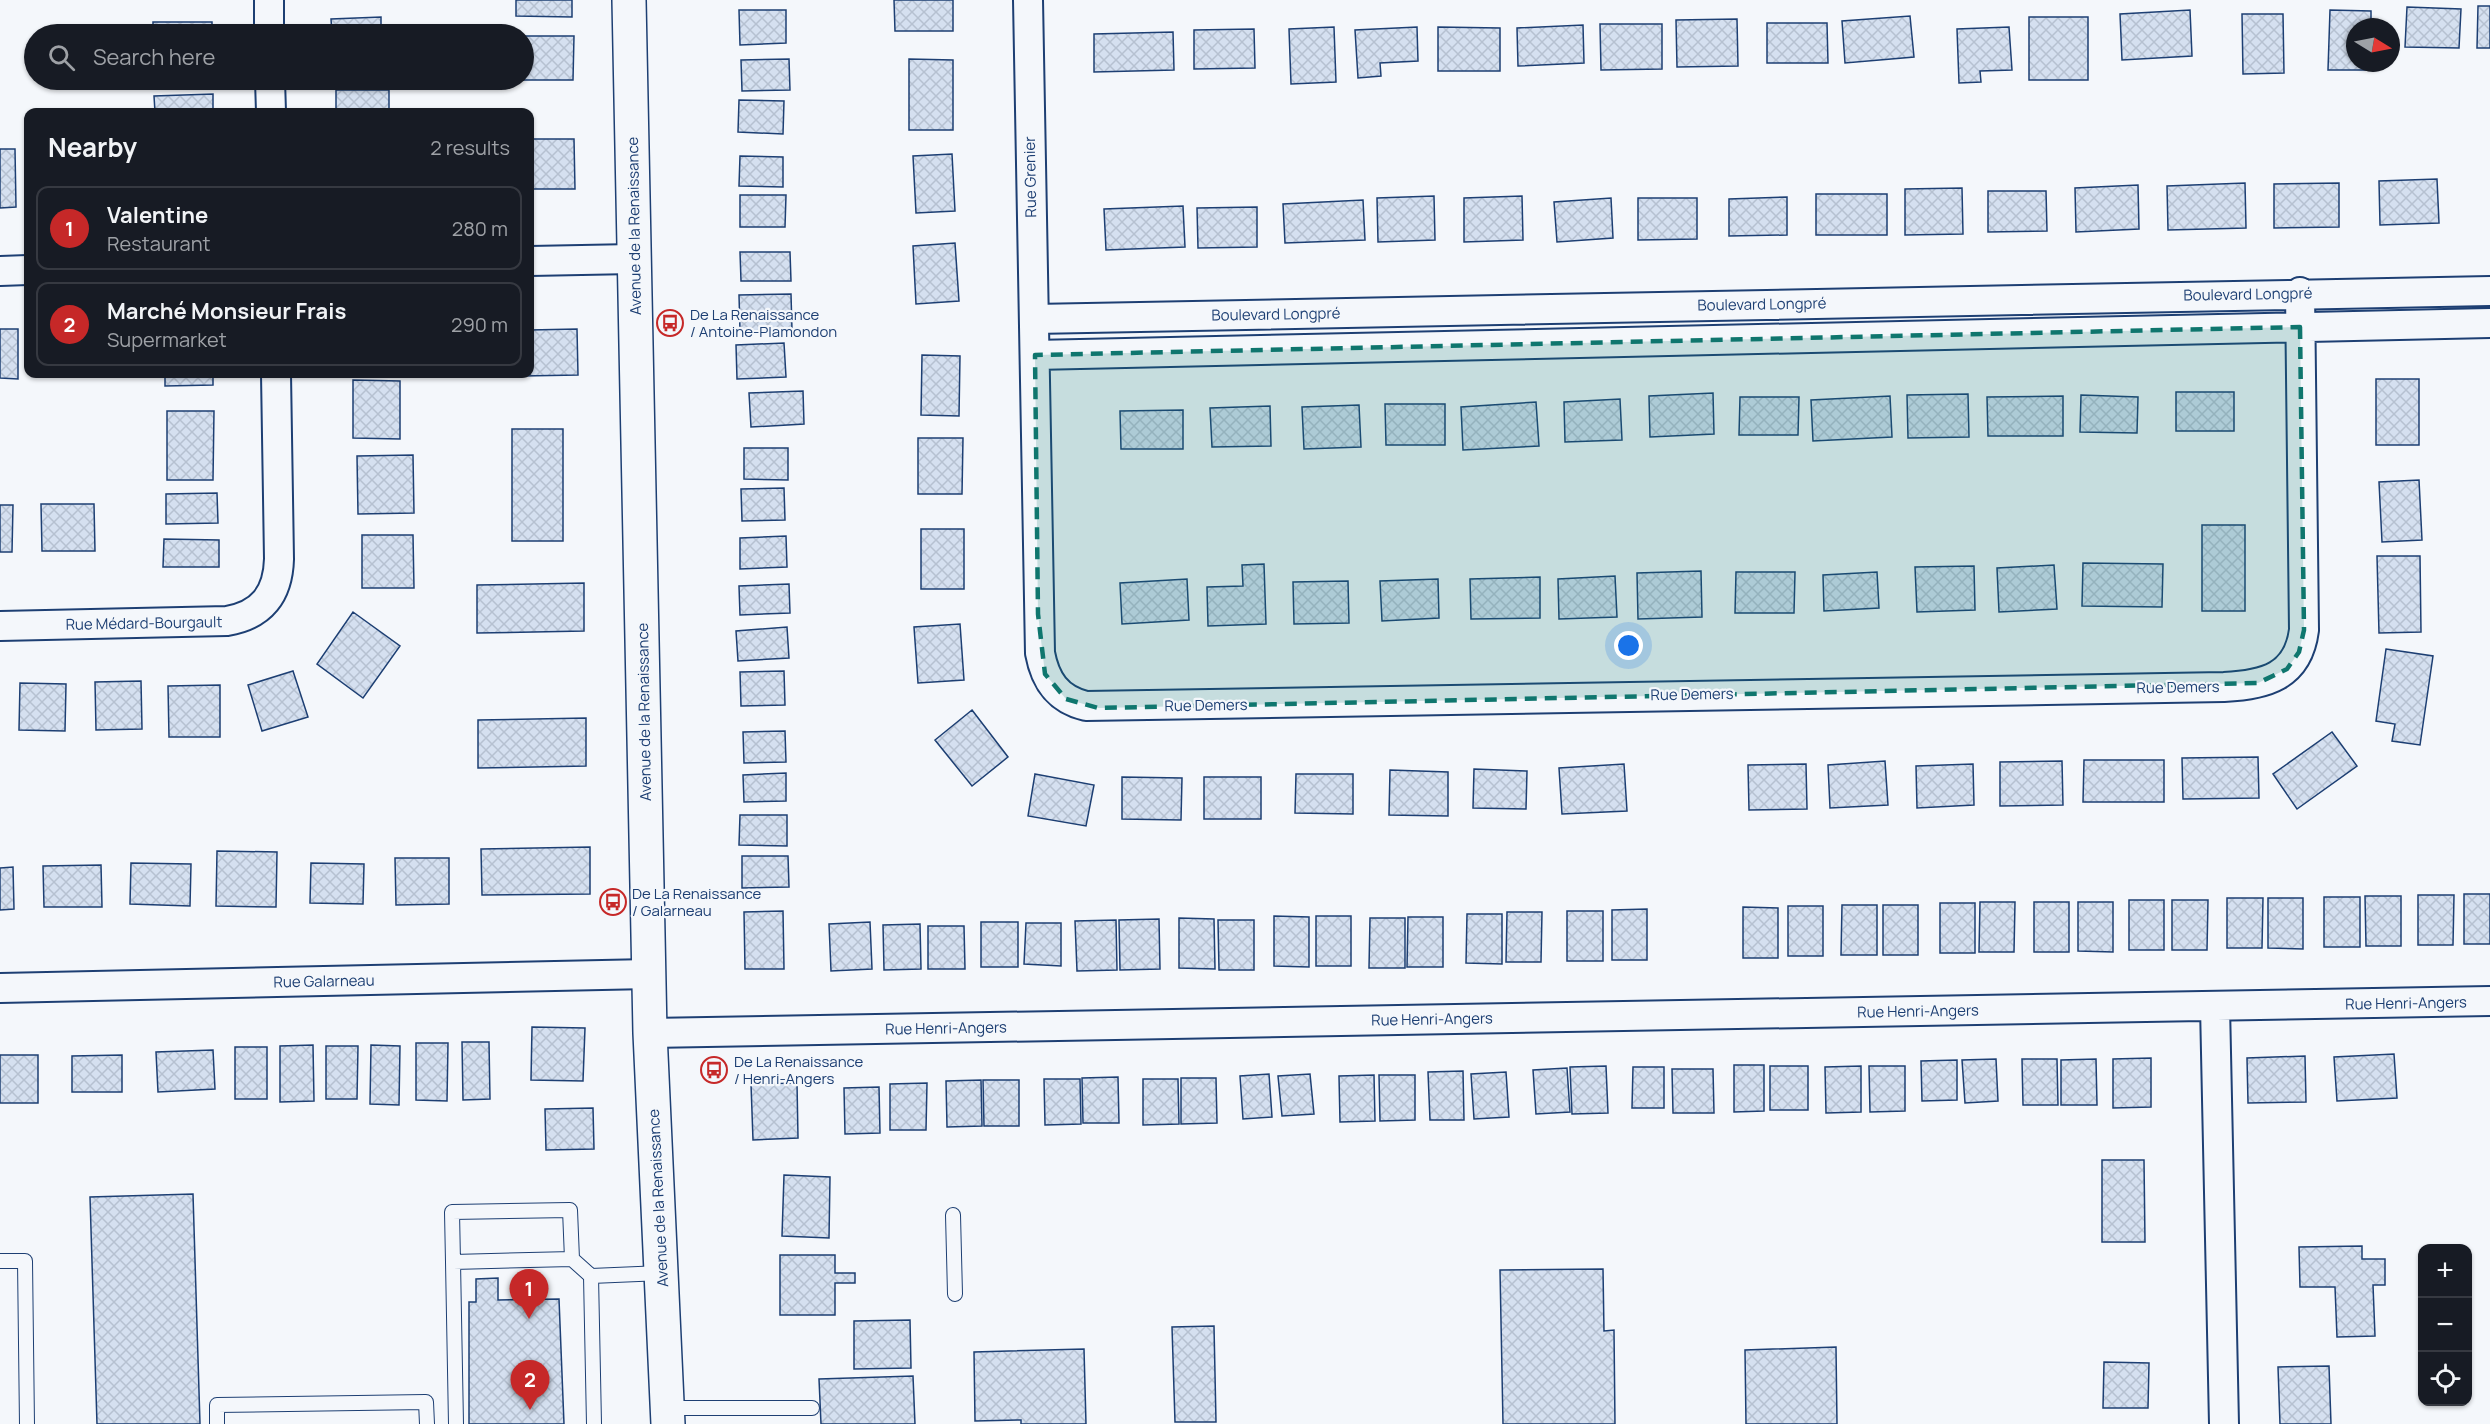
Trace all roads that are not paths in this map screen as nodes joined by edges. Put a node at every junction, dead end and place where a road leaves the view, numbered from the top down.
1 (269, 0) edge
2 (629, 0) edge
3 (1028, 0) edge
4 (269, 24) edge
5 (270, 90) edge
6 (271, 108) edge
7 (633, 259) junction
8 (534, 261) edge
9 (24, 270) edge
10 (0, 271) edge
11 (2490, 291) edge
12 (2300, 292) junction
13 (1034, 319) junction
14 (2490, 323) edge
15 (2300, 327) junction
16 (1035, 355) junction
17 (276, 378) edge
18 (0, 626) edge
19 (649, 974) junction
20 (0, 988) edge
21 (2490, 1001) edge
22 (2215, 1006) junction
23 (650, 1034) junction
24 (953, 1215) dead end
25 (572, 1259) junction
26 (0, 1261) edge
27 (453, 1262) junction
28 (662, 1273) junction
29 (591, 1276) junction
30 (954, 1294) dead end
31 (812, 1408) dead end
32 (668, 1416) edge
33 (27, 1424) edge
34 (217, 1424) edge
35 (427, 1424) edge
36 (456, 1424) edge
37 (594, 1424) edge
38 (2224, 1424) edge

1 - 4 street
2 - 7 street, Avenue de la Renaissance
3 - 13 street, Rue Grenier
5 - 6 street
7 - 8 street
7 - 19 street, Avenue de la Renaissance
9 - 10 street
11 - 12 street, Boulevard Longpré
12 - 13 street, Boulevard Longpré
12 - 15 street, Rue Demers
13 - 16 street, Rue Grenier
14 - 15 street
15 - 16 street
15 - 16 street, Rue Demers
17 - 18 street, Rue Médard-Bourgault
19 - 20 street, Rue Galarneau
19 - 23 street, Avenue de la Renaissance
21 - 22 street, Rue Henri-Angers
22 - 23 street, Rue Henri-Angers
22 - 38 street
23 - 28 street, Avenue de la Renaissance
24 - 30 lane
25 - 27 lane
25 - 27 lane
25 - 29 lane
26 - 33 lane
27 - 36 lane
28 - 29 lane
28 - 32 street, Avenue de la Renaissance
29 - 37 lane
31 - 32 lane
34 - 35 lane

